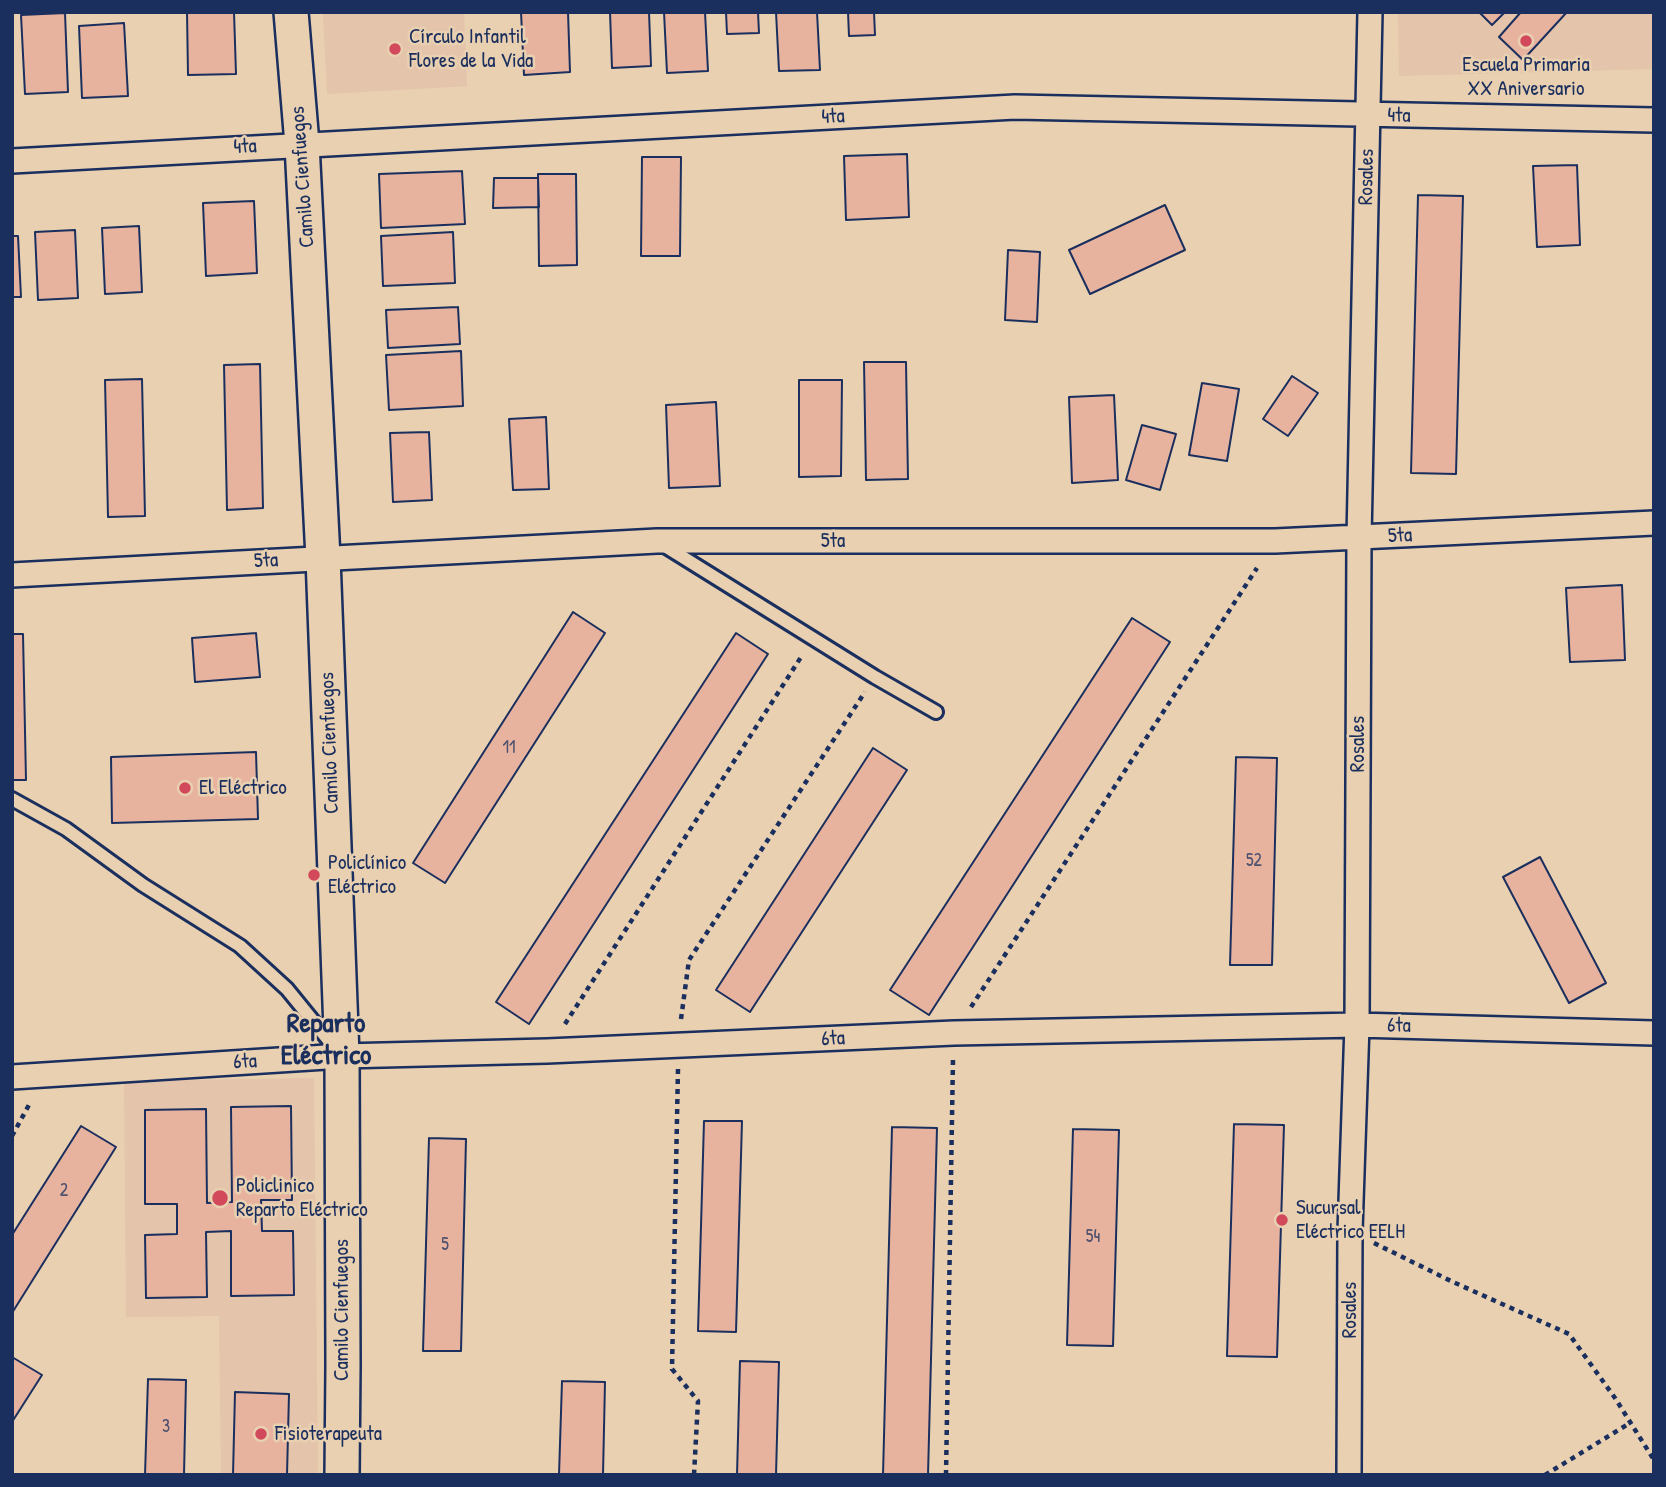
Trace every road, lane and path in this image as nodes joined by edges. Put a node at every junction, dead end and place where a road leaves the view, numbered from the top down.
1 (291, 12) edge
2 (1370, 12) edge
3 (1368, 115) junction
4 (1654, 120) edge
5 (302, 144) junction
6 (12, 161) edge
7 (1654, 523) edge
8 (1359, 538) junction
9 (657, 541) junction
10 (1275, 541) junction
11 (323, 558) junction
12 (12, 575) edge
13 (813, 638) junction
14 (936, 712) dead end
15 (12, 799) edge
16 (1357, 1026) junction
17 (954, 1033) junction
18 (1654, 1033) edge
19 (547, 1051) junction
20 (342, 1056) junction
21 (12, 1077) edge
22 (1350, 1231) junction
23 (1630, 1423) junction
24 (1654, 1460) edge
25 (341, 1475) edge
26 (946, 1475) edge
27 (1349, 1475) edge
28 (1545, 1475) edge

1 - 5 street, Camilo Cienfuegos
2 - 3 street, Rosales
3 - 4 street, 4ta
3 - 5 street, 4ta
3 - 8 street, Rosales
5 - 6 street, 4ta
5 - 11 street, Camilo Cienfuegos
7 - 8 street, 5ta
8 - 10 street, 5ta
8 - 16 street, Rosales
9 - 10 street, 5ta
9 - 11 street, 5ta
9 - 13 lane
10 - 17 path
11 - 12 street, 5ta
11 - 20 street, Camilo Cienfuegos
13 - 14 lane
13 - 19 path
15 - 20 lane
16 - 17 street, 6ta
16 - 18 street, 6ta
16 - 22 street, Rosales
17 - 19 street, 6ta
17 - 26 path
19 - 20 street, 6ta
20 - 21 street, 6ta
20 - 25 street, Camilo Cienfuegos
22 - 23 path
22 - 27 street, Rosales
23 - 24 path
23 - 28 path

